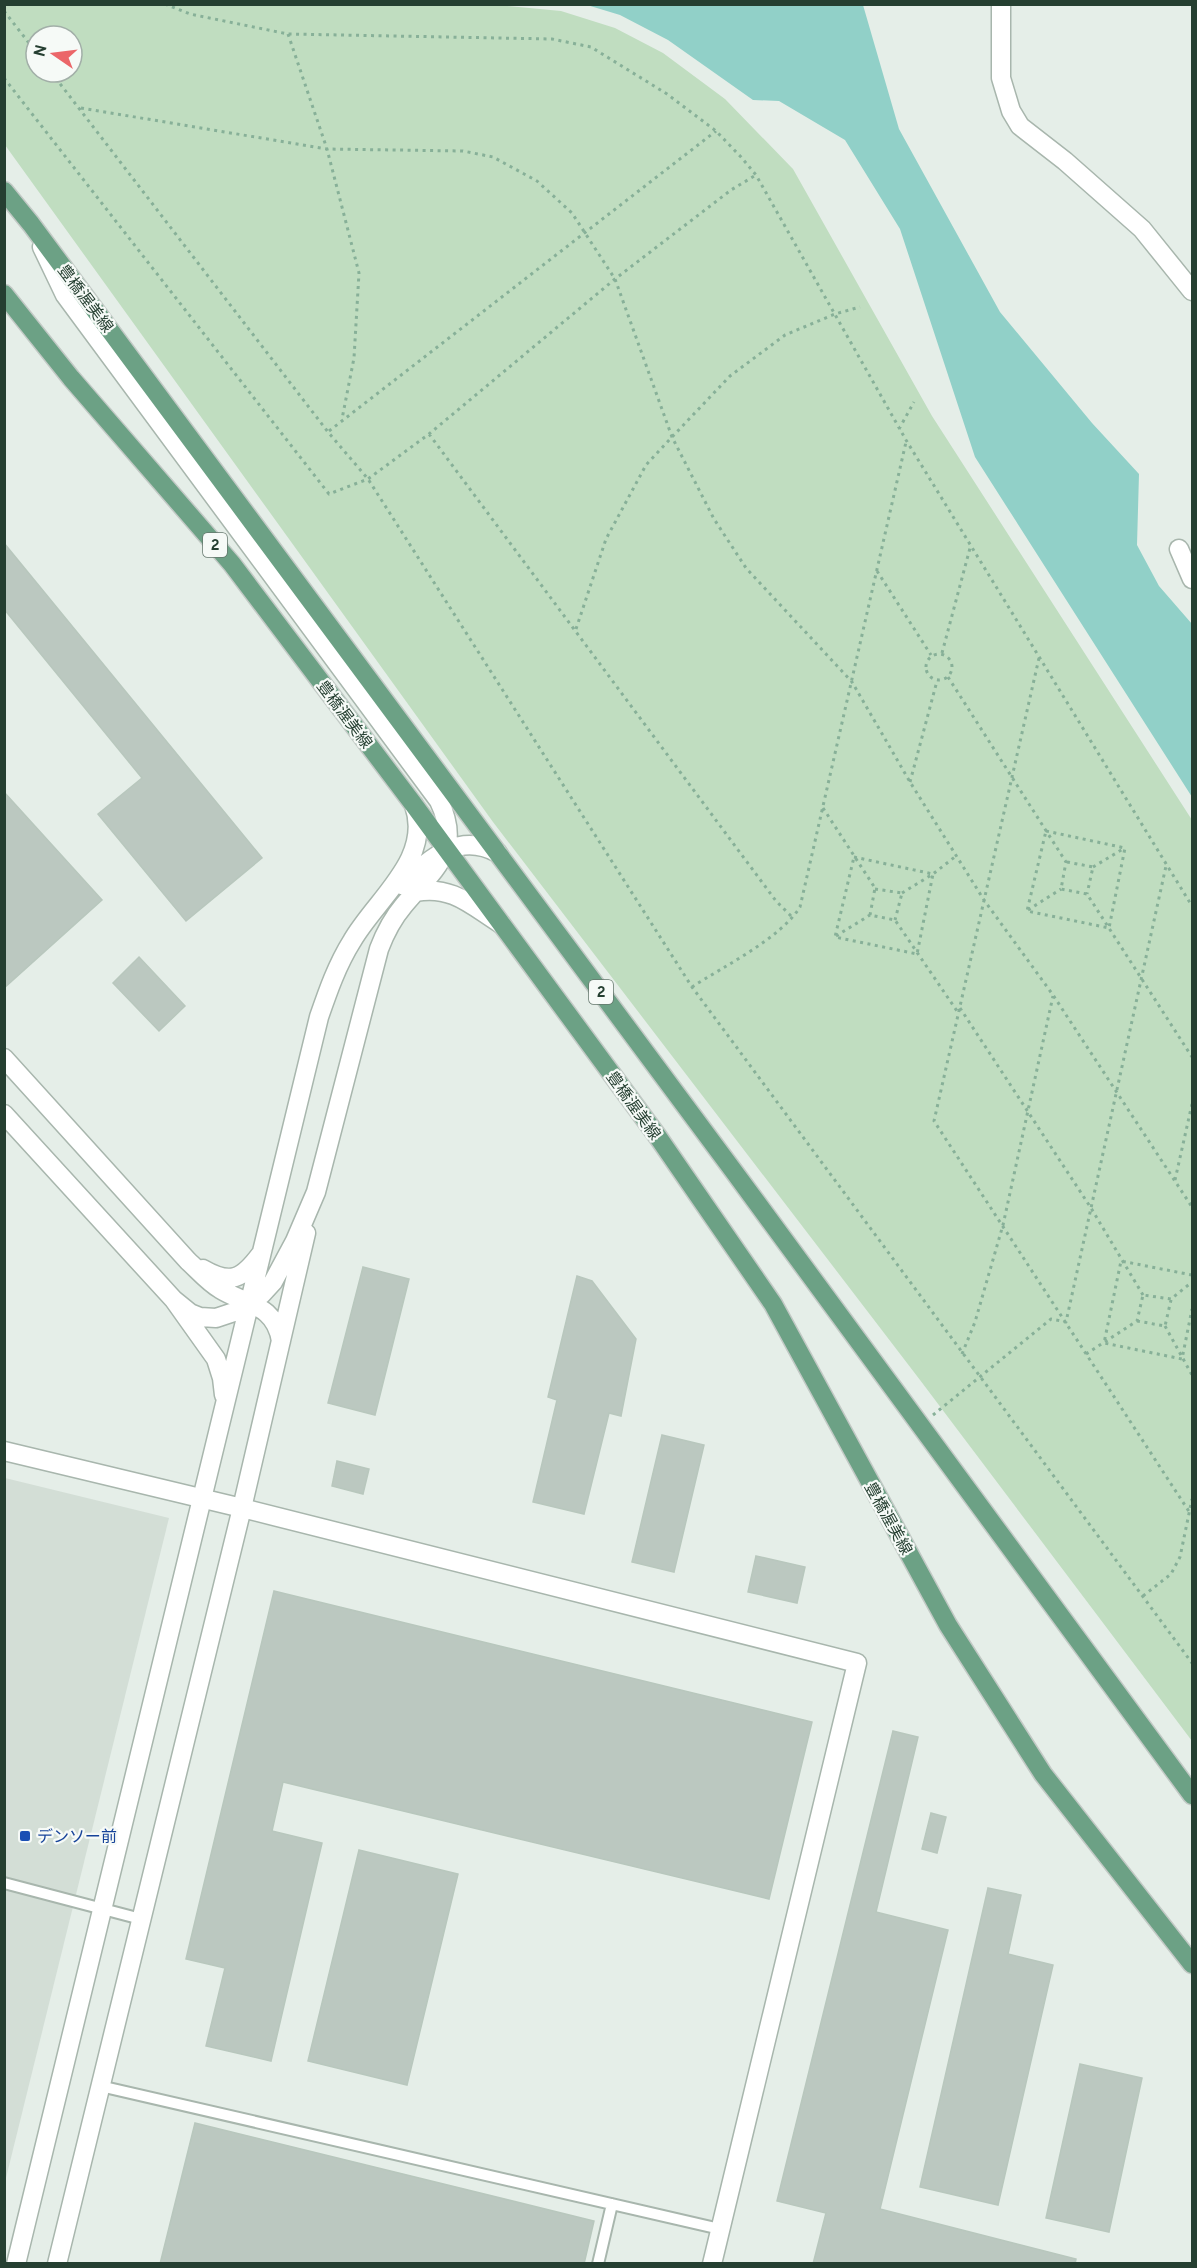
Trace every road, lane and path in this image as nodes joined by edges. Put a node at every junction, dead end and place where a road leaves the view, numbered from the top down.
1 (165, 4) edge
2 (1001, 4) edge
3 (4, 11) edge
4 (288, 34) junction
5 (24, 37) edge
6 (4, 78) edge
7 (60, 84) edge
8 (79, 108) junction
9 (716, 131) junction
10 (327, 148) junction
11 (756, 176) junction
12 (4, 191) edge
13 (31, 224) junction
14 (586, 232) junction
15 (615, 279) junction
16 (1192, 291) edge
17 (4, 294) edge
18 (860, 307) dead end
19 (835, 314) junction
20 (914, 402) dead end
21 (342, 421) junction
22 (899, 429) junction
23 (328, 432) junction
24 (429, 434) junction
25 (672, 437) junction
26 (906, 440) junction
27 (368, 479) junction
28 (971, 546) junction
29 (1179, 549) dead end
30 (876, 571) junction
31 (1192, 579) edge
32 (576, 629) junction
33 (942, 653) junction
34 (931, 655) junction
35 (1039, 658) junction
36 (948, 677) junction
37 (937, 681) junction
38 (852, 682) junction
39 (1012, 778) junction
40 (909, 782) junction
41 (414, 805) junction
42 (822, 807) junction
43 (1046, 831) junction
44 (1125, 848) junction
45 (447, 849) junction
46 (498, 853) junction
47 (957, 856) junction
48 (854, 857) junction
49 (1066, 862) junction
50 (1166, 866) junction
51 (1093, 867) junction
52 (933, 874) junction
53 (875, 888) junction
54 (1061, 889) junction
55 (416, 892) junction
56 (902, 892) junction
57 (1087, 894) junction
58 (984, 900) junction
59 (379, 903) junction
60 (1192, 906) edge
61 (1027, 911) junction
62 (870, 915) junction
63 (793, 918) junction
64 (896, 920) junction
65 (503, 925) junction
66 (1109, 928) junction
67 (835, 937) junction
68 (917, 954) junction
69 (1140, 977) junction
70 (692, 987) junction
71 (1053, 995) junction
72 (960, 1008) junction
73 (958, 1014) junction
74 (1192, 1057) edge
75 (4, 1058) edge
76 (1116, 1093) junction
77 (1192, 1104) edge
78 (1027, 1112) junction
79 (4, 1114) edge
80 (1175, 1180) junction
81 (316, 1192) junction
82 (1192, 1207) edge
83 (1091, 1208) junction
84 (1002, 1225) junction
85 (262, 1253) junction
86 (188, 1261) junction
87 (1121, 1261) junction
88 (1192, 1275) edge
89 (1192, 1282) edge
90 (1143, 1295) junction
91 (1171, 1299) junction
92 (174, 1300) junction
93 (250, 1301) junction
94 (1192, 1309) edge
95 (1137, 1321) junction
96 (1066, 1322) junction
97 (1165, 1326) junction
98 (281, 1341) junction
99 (1104, 1343) junction
100 (962, 1354) junction
101 (1086, 1354) junction
102 (1182, 1359) junction
103 (981, 1375) junction
104 (1192, 1375) edge
105 (225, 1405) junction
106 (920, 1426) junction
107 (4, 1451) edge
108 (202, 1499) junction
109 (1192, 1499) edge
110 (242, 1508) junction
111 (1190, 1513) junction
112 (1143, 1596) junction
113 (1192, 1663) edge
114 (1192, 1795) edge
115 (4, 1883) edge
116 (103, 1909) junction
117 (141, 1919) junction
118 (1192, 1964) edge
119 (100, 2086) junction
120 (612, 2204) junction
121 (720, 2229) junction
122 (16, 2264) edge
123 (57, 2264) edge
124 (598, 2264) edge
125 (712, 2264) edge

1 - 4 path
2 - 16 street
3 - 5 path
4 - 9 path
4 - 10 path
6 - 27 path
7 - 8 path
8 - 10 path
8 - 23 path
9 - 11 path
9 - 14 path
10 - 14 path
10 - 21 path
11 - 15 path
11 - 19 path
12 - 13 main road, 豊橋渥美線 / 2
13 - 45 street
13 - 46 main road, 豊橋渥美線 / 2
14 - 15 path
14 - 21 path
15 - 24 path
15 - 25 path
17 - 41 main road, 豊橋渥美線 / 2
18 - 19 path
19 - 22 path
19 - 25 path
20 - 22 path
21 - 23 path
22 - 26 path
23 - 27 path
24 - 27 path
24 - 32 path
25 - 32 path
25 - 38 path
26 - 28 path
26 - 30 path
27 - 70 path
28 - 33 path
28 - 35 path
29 - 31 street
30 - 34 path
30 - 38 path
32 - 63 path
33 - 34 path
33 - 36 path
34 - 37 path
35 - 39 path
35 - 50 path
36 - 37 path
36 - 39 path
37 - 40 path
38 - 40 path
38 - 42 path
39 - 43 path
39 - 58 path
40 - 47 path
41 - 45 main road, 豊橋渥美線 / 2
41 - 59 street
42 - 48 path
42 - 63 path
43 - 44 path
43 - 49 path
43 - 61 path
44 - 51 path
44 - 66 path
45 - 46 street
45 - 55 street
45 - 59 street
45 - 65 main road, 豊橋渥美線 / 2
46 - 106 main road, 豊橋渥美線 / 2
47 - 52 path
47 - 58 path
48 - 52 path
48 - 53 path
48 - 67 path
49 - 51 path
49 - 54 path
50 - 60 path
50 - 69 path
51 - 57 path
52 - 56 path
52 - 68 path
53 - 56 path
53 - 62 path
54 - 57 path
54 - 61 path
55 - 65 street
55 - 81 street
56 - 64 path
57 - 66 path
58 - 71 path
58 - 72 path
59 - 85 street
61 - 66 path
62 - 64 path
62 - 67 path
63 - 70 path
64 - 68 path
65 - 118 main road, 豊橋渥美線 / 2
66 - 69 path
67 - 68 path
68 - 73 path
69 - 74 path
69 - 76 path
70 - 100 path
71 - 76 path
71 - 78 path
72 - 73 path
72 - 78 path
73 - 84 path
75 - 86 street
76 - 80 path
76 - 83 path
77 - 80 path
78 - 83 path
78 - 84 path
79 - 92 street
80 - 82 path
81 - 93 street
81 - 98 street
83 - 87 path
83 - 96 path
84 - 96 path
84 - 100 path
85 - 86 street
85 - 93 street
86 - 93 street
87 - 88 path
87 - 90 path
87 - 99 path
89 - 91 path
90 - 91 path
90 - 95 path
91 - 97 path
92 - 93 street
92 - 105 street
93 - 98 street
93 - 105 street
94 - 102 path
95 - 97 path
95 - 99 path
96 - 101 path
96 - 103 path
97 - 102 path
98 - 110 street
99 - 101 path
99 - 102 path
100 - 103 path
101 - 111 path
102 - 104 path
103 - 106 path
103 - 112 path
105 - 108 street
106 - 114 main road, 豊橋渥美線 / 2
107 - 108 street
108 - 110 street
108 - 116 street
109 - 111 path
110 - 117 street
110 - 121 street
111 - 112 path
112 - 113 path
115 - 116 lane
116 - 117 lane
116 - 122 street
117 - 119 street
119 - 120 lane
119 - 123 street
120 - 121 lane
120 - 124 lane
121 - 125 street

